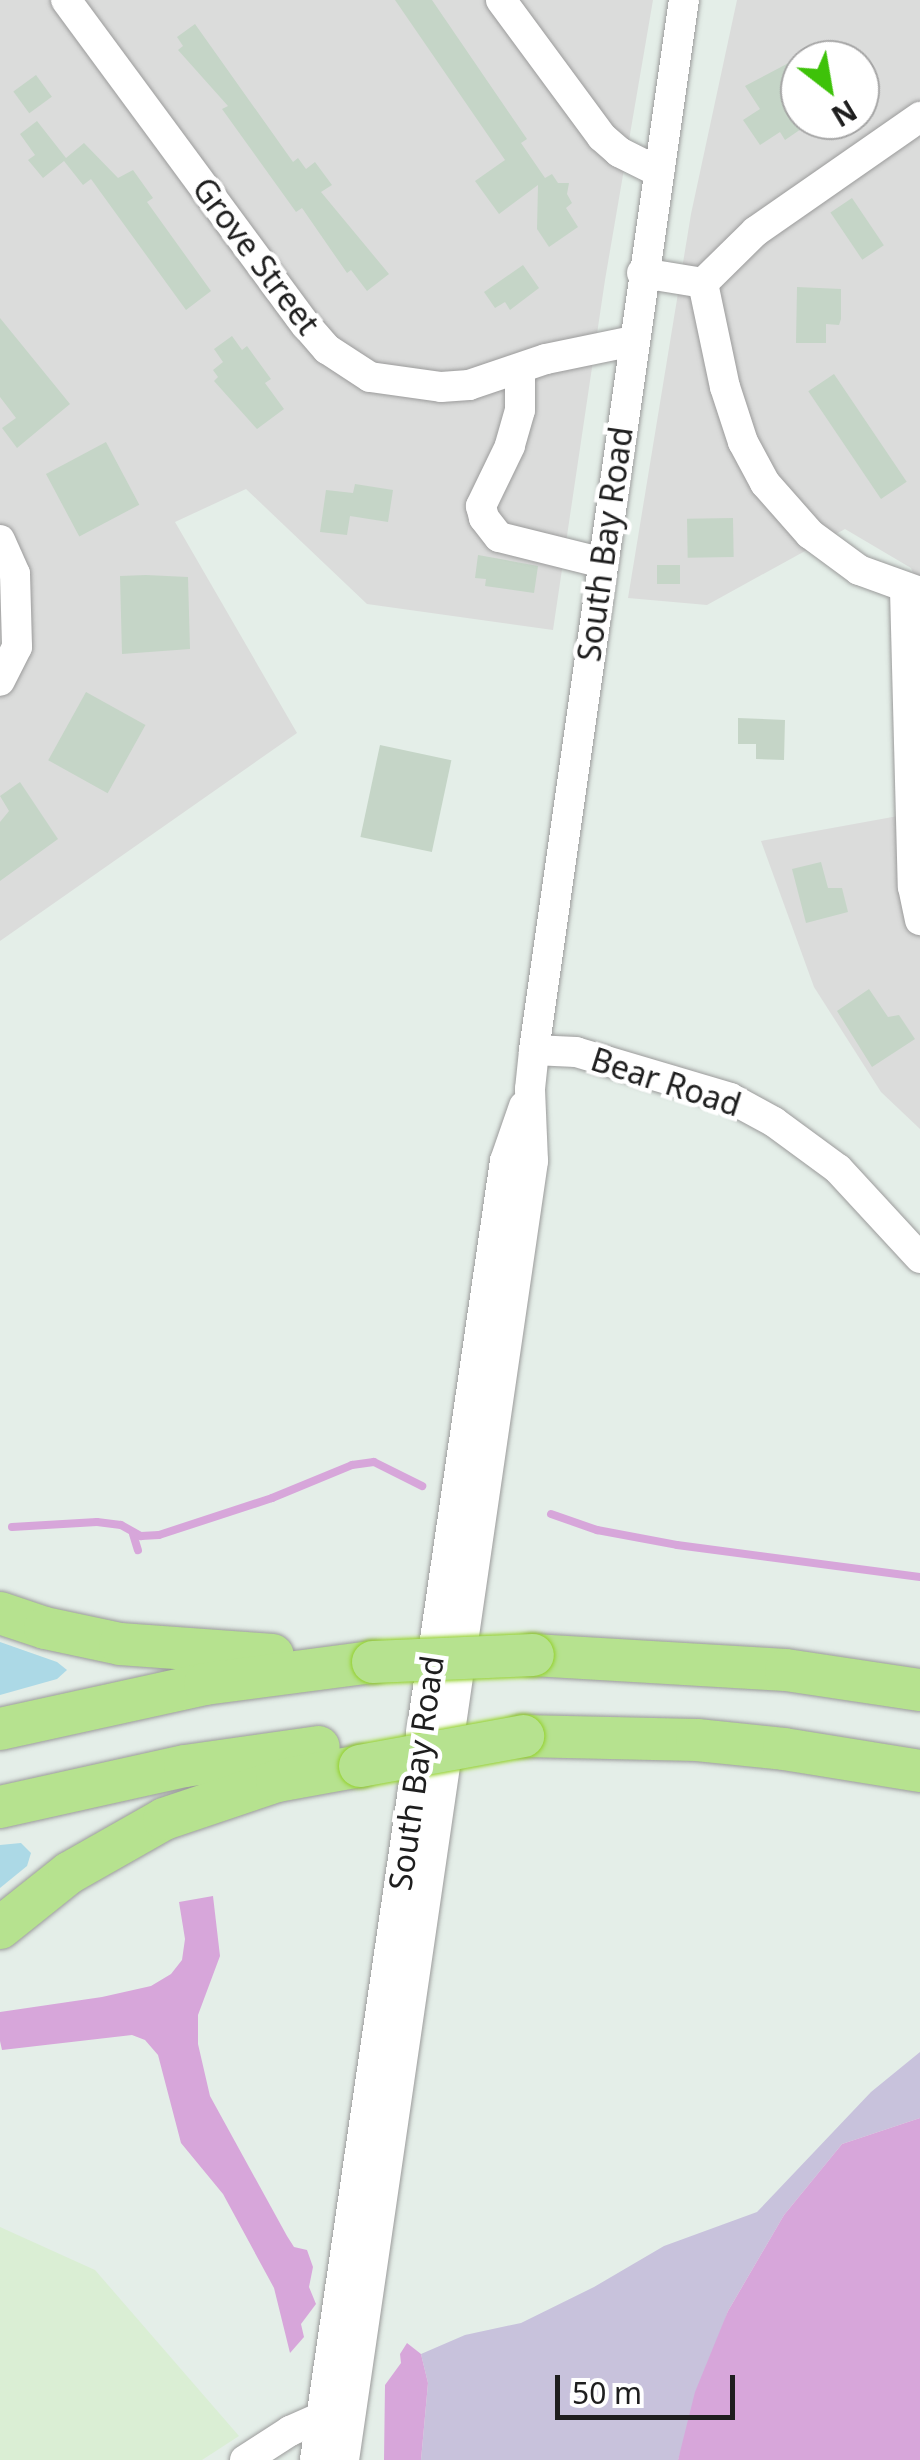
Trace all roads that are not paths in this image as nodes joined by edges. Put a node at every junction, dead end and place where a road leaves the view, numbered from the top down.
1 (66, 0) edge
2 (501, 0) edge
3 (684, 0) edge
4 (920, 117) edge
5 (659, 172) junction
6 (642, 273) junction
7 (703, 283) junction
8 (633, 341) junction
9 (520, 368) junction
10 (0, 540) edge
11 (602, 563) junction
12 (913, 591) edge
13 (0, 681) edge
14 (920, 920) edge
15 (534, 1050) junction
16 (920, 1258) edge
17 (0, 1613) edge
18 (373, 1662) junction
19 (920, 1690) edge
20 (0, 1729) edge
21 (361, 1754) junction
22 (920, 1771) edge
23 (0, 1807) edge
24 (0, 1928) edge
25 (336, 2418) junction
26 (245, 2460) edge
27 (315, 2460) edge
28 (344, 2460) edge

1 - 9 street, Grove Street
2 - 5 street
3 - 5 street, South Bay Road
4 - 7 street
5 - 6 street, South Bay Road
6 - 7 street
6 - 8 street, South Bay Road
7 - 12 street
8 - 9 street, Grove Street
8 - 11 street, South Bay Road
9 - 11 street
10 - 13 street
11 - 15 street, South Bay Road
12 - 14 street
15 - 16 street, Bear Road
15 - 25 street, South Bay Road
17 - 18 highway
18 - 19 highway, bridge
18 - 20 highway
21 - 22 highway, bridge
21 - 23 highway
21 - 24 highway
25 - 26 street
25 - 27 street, South Bay Road
25 - 28 street, South Bay Road

